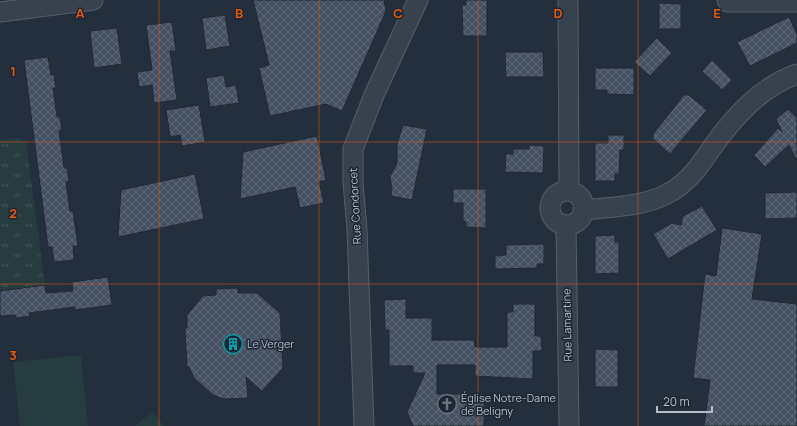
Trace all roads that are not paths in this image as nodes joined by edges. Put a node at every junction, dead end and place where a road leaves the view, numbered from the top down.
1 (93, 0) edge
2 (418, 0) edge
3 (568, 0) edge
4 (726, 0) edge
5 (797, 2) edge
6 (0, 12) edge
7 (797, 74) edge
8 (568, 191) junction
9 (584, 210) junction
10 (566, 225) junction
11 (364, 426) edge
12 (568, 426) edge

1 - 6 street
2 - 11 street, Rue Condorcet
3 - 8 street
4 - 5 street
7 - 9 street
8 - 9 street
8 - 10 street
9 - 10 street
10 - 12 street, Rue Lamartine

